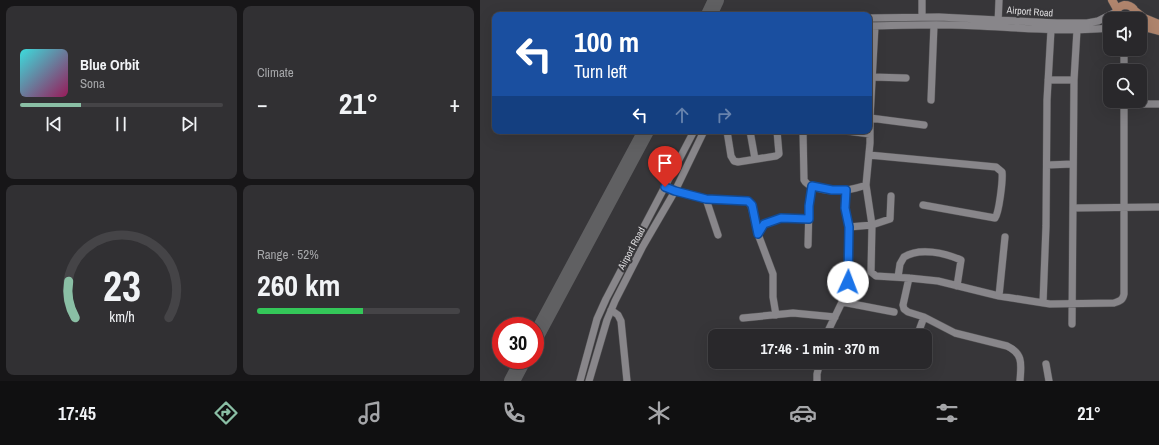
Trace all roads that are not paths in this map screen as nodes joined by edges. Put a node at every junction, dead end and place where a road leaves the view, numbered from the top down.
1 (922, 0) edge
2 (999, 0) edge
3 (1112, 0) edge
4 (1126, 2) edge
5 (1117, 12) edge
6 (1118, 12) edge
7 (1134, 12) edge
8 (922, 16) junction
9 (872, 18) edge
10 (998, 19) junction
11 (1103, 19) edge
12 (1147, 19) edge
13 (1159, 24) edge
14 (934, 25) junction
15 (872, 26) edge
16 (998, 27) junction
17 (1103, 28) edge
18 (1147, 28) edge
19 (1051, 30) junction
20 (1076, 30) junction
21 (1159, 31) edge
22 (872, 77) joint
23 (906, 78) dead end
24 (1048, 80) junction
25 (1074, 80) junction
26 (931, 100) dead end
27 (1147, 104) edge
28 (1159, 104) edge
29 (1124, 108) edge
30 (872, 118) edge
31 (924, 125) dead end
32 (692, 134) edge
33 (703, 134) edge
34 (727, 134) edge
35 (751, 134) edge
36 (778, 134) edge
37 (803, 134) edge
38 (870, 134) edge
39 (869, 156) junction
40 (755, 159) junction
41 (1073, 164) junction
42 (1047, 165) junction
43 (866, 185) junction
44 (812, 186) junction
45 (665, 187) junction
46 (846, 190) junction
47 (675, 191) junction
48 (891, 196) dead end
49 (706, 199) junction
50 (924, 205) dead end
51 (1124, 207) junction
52 (1159, 207) edge
53 (1073, 208) junction
54 (809, 219) junction
55 (872, 225) junction
56 (849, 227) junction
57 (758, 234) junction
58 (718, 235) dead end
59 (1005, 237) dead end
60 (808, 244) dead end
61 (898, 277) junction
62 (909, 278) junction
63 (957, 286) junction
64 (999, 296) junction
65 (842, 302) junction
66 (1043, 303) junction
67 (1073, 304) junction
68 (611, 310) junction
69 (894, 312) dead end
70 (776, 315) junction
71 (835, 317) junction
72 (924, 317) junction
73 (743, 318) dead end
74 (1072, 324) dead end
75 (829, 329) edge
76 (920, 329) edge
77 (1046, 364) dead end
78 (818, 369) edge
79 (580, 381) edge
80 (589, 381) edge
81 (627, 381) edge
82 (817, 381) edge
83 (1020, 381) edge
84 (1049, 381) edge

1 - 8 street
2 - 10 street
3 - 5 main road
4 - 6 main road
4 - 7 main road
8 - 9 street, Airport Road
8 - 10 street, Airport Road
10 - 11 street, Airport Road
10 - 16 street
12 - 13 main road
14 - 15 street, Airport Road
14 - 16 street, Airport Road
14 - 26 street
15 - 22 street
16 - 19 street, Airport Road
17 - 20 street, Airport Road
18 - 21 main road
19 - 20 street, Airport Road
19 - 24 street
20 - 25 street
22 - 23 street
24 - 25 street
24 - 42 street
25 - 41 street
27 - 28 street
29 - 51 street
30 - 31 street
32 - 45 street, Airport Road
33 - 47 street, Airport Road
34 - 40 street
35 - 40 street
36 - 40 street
37 - 44 street
38 - 39 street
39 - 43 street
39 - 50 street
41 - 42 street
41 - 53 street
42 - 66 street
43 - 46 street
43 - 55 street
44 - 46 street
44 - 54 street
45 - 47 street
45 - 79 street, Airport Road
46 - 56 street
47 - 49 street
47 - 68 street, Airport Road
48 - 55 street
49 - 57 street
49 - 58 street
51 - 52 street
51 - 53 street
51 - 67 street
53 - 67 street
54 - 57 street
54 - 60 street
55 - 56 street
55 - 61 street
56 - 65 street
57 - 70 street
59 - 64 street
61 - 62 street
61 - 63 street
62 - 63 street
62 - 72 street
63 - 64 street
64 - 66 street
65 - 69 street
65 - 71 street
66 - 67 street
67 - 74 street
68 - 80 street, Airport Road
68 - 81 street
70 - 71 street
70 - 73 street
71 - 75 street
72 - 76 street
72 - 83 street
77 - 84 street
78 - 82 street

